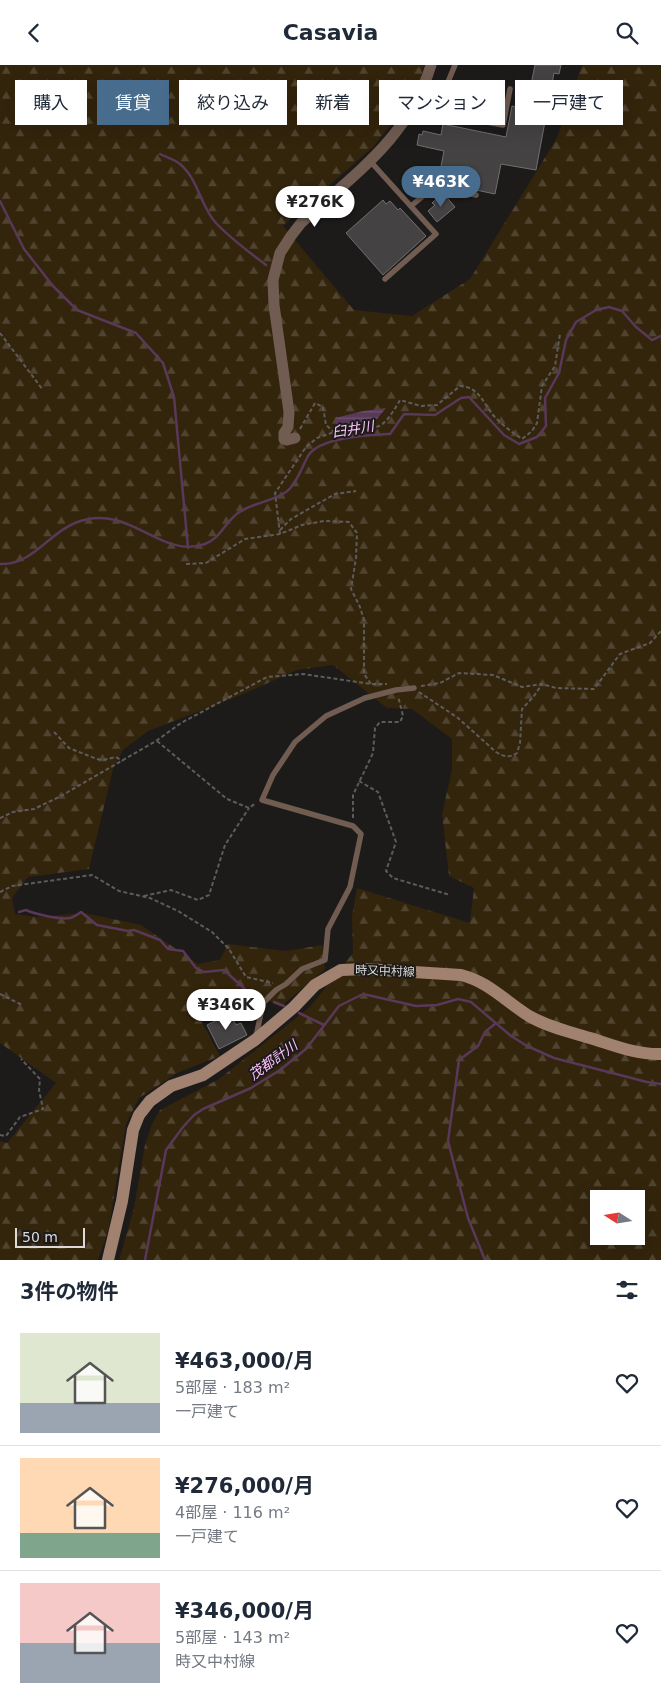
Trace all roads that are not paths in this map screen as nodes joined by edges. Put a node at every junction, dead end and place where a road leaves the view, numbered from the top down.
1 (431, 65) edge
2 (455, 65) edge
3 (425, 80) edge
4 (449, 80) edge
5 (510, 89) dead end
6 (505, 112) edge
7 (401, 125) edge
8 (370, 161) junction
9 (476, 195) dead end
10 (411, 206) junction
11 (385, 279) dead end
12 (295, 438) road end
13 (414, 688) road end
14 (255, 1041) junction
15 (661, 1054) edge
16 (108, 1260) edge

1 - 3 street
2 - 4 lane
5 - 6 lane
7 - 8 street
8 - 10 lane
8 - 12 street
9 - 10 lane
10 - 11 lane
13 - 14 lane
14 - 15 main road, 時又中村線
14 - 16 main road, 時又中村線

